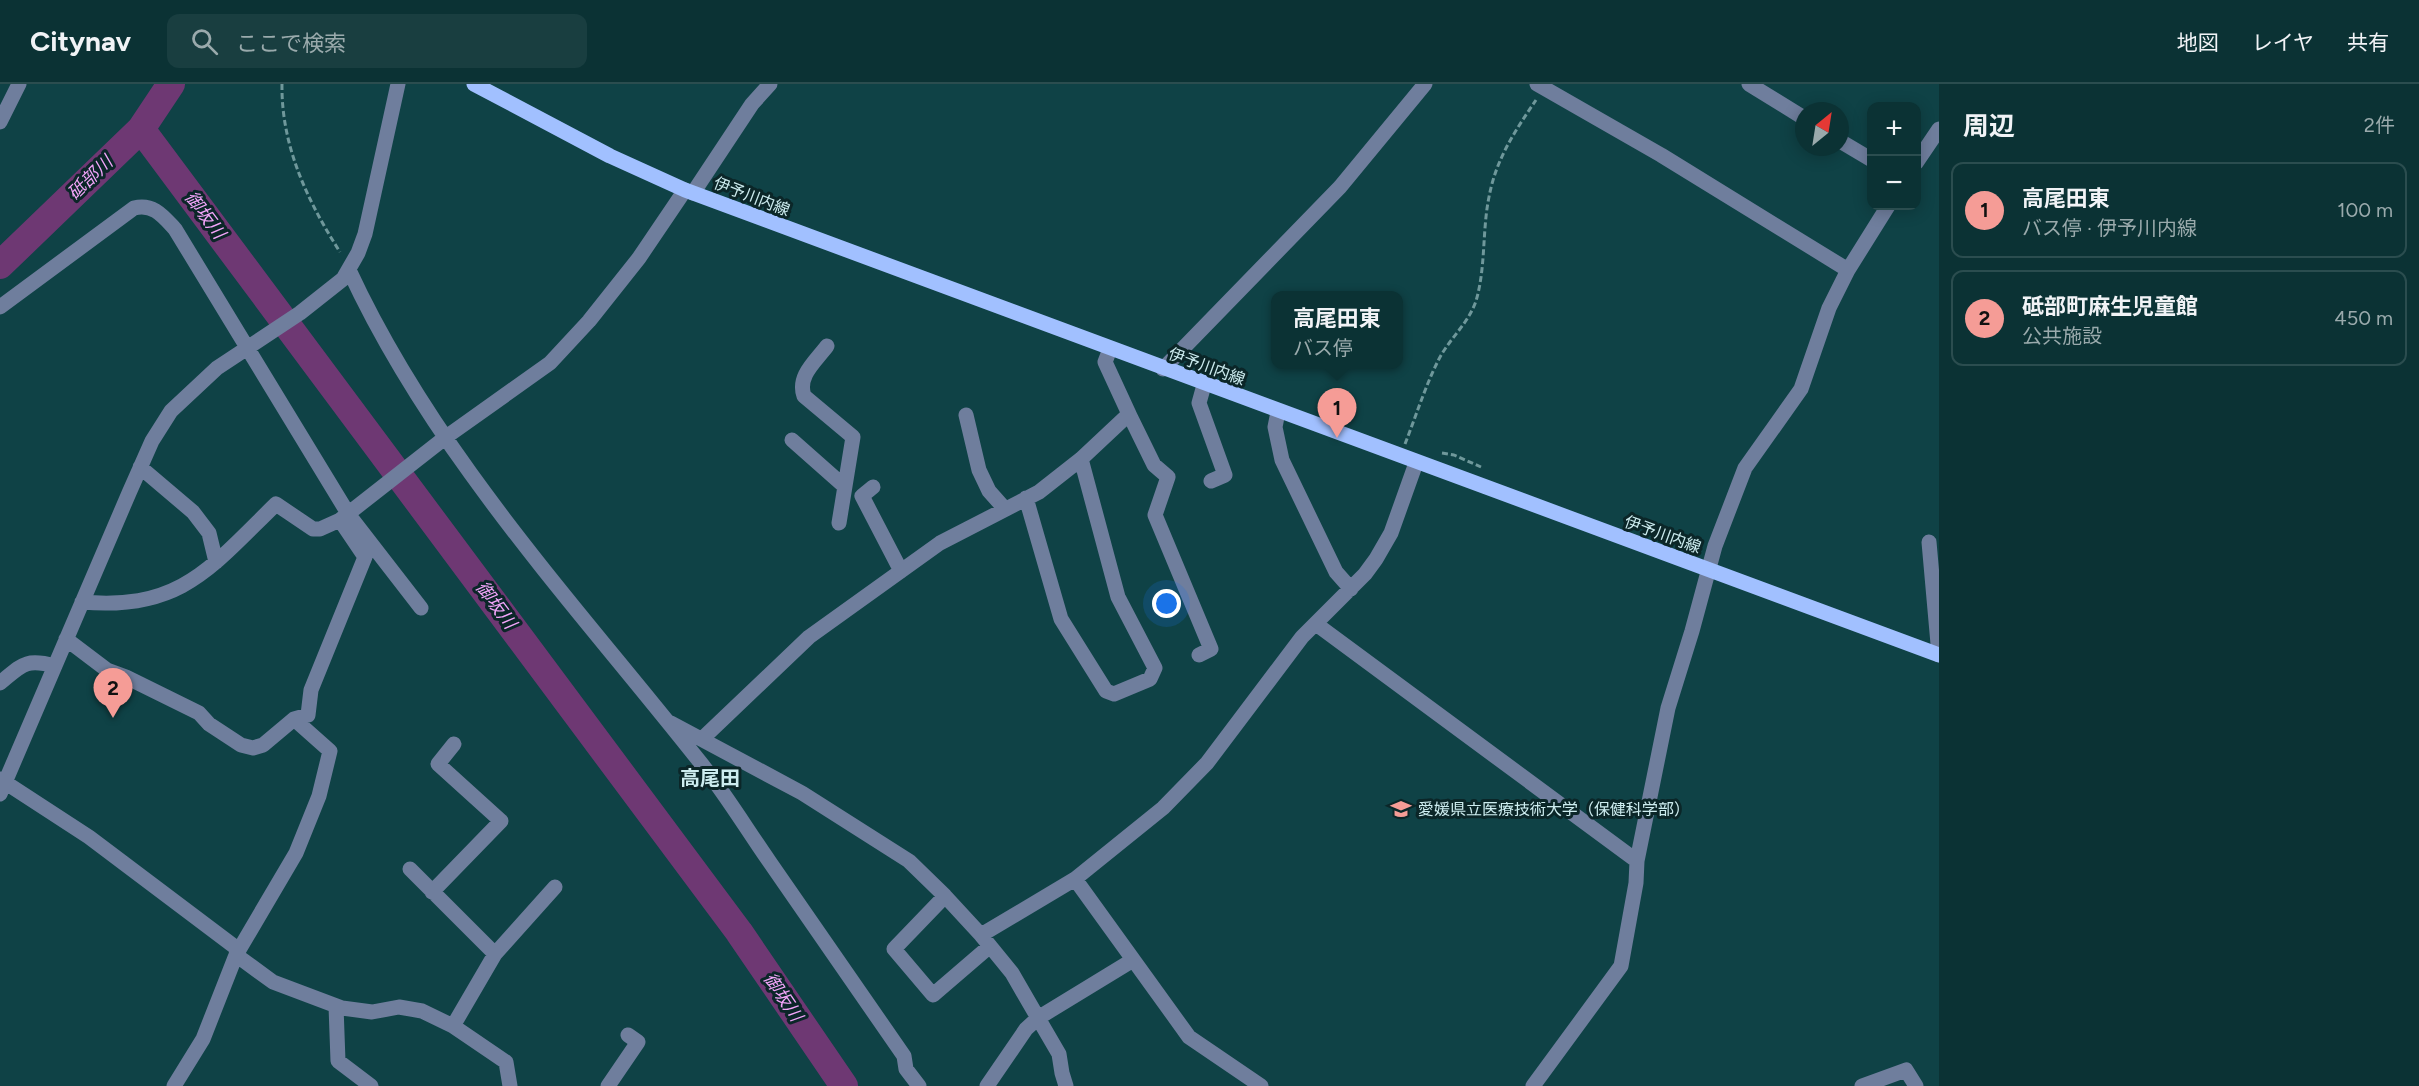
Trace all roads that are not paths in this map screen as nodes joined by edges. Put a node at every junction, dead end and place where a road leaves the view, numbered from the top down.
1 (19, 84) edge
2 (398, 84) edge
3 (474, 84) edge
4 (770, 84) edge
5 (1425, 84) edge
6 (1749, 84) edge
7 (1540, 86) edge
8 (1795, 112) edge
9 (0, 123) edge
10 (1939, 129) edge
11 (1849, 146) edge
12 (1921, 156) edge
13 (1867, 157) edge
14 (689, 192) junction
15 (1886, 210) edge
16 (1848, 270) junction
17 (346, 275) junction
18 (0, 307) edge
19 (827, 346) dead end
20 (249, 347) junction
21 (1110, 349) junction
22 (1163, 369) junction
23 (1204, 385) junction
24 (1278, 412) junction
25 (1129, 414) junction
26 (966, 415) dead end
27 (792, 440) dead end
28 (442, 441) junction
29 (1081, 459) junction
30 (1416, 463) junction
31 (140, 467) junction
32 (1210, 482) dead end
33 (844, 490) junction
34 (1026, 498) junction
35 (1005, 509) junction
36 (348, 515) junction
37 (839, 523) dead end
38 (1929, 542) dead end
39 (216, 562) junction
40 (1935, 564) edge
41 (1708, 569) junction
42 (901, 571) junction
43 (1351, 588) junction
44 (82, 602) junction
45 (1937, 606) edge
46 (421, 608) dead end
47 (1316, 624) junction
48 (66, 639) junction
49 (1200, 655) dead end
50 (1939, 655) edge
51 (55, 666) junction
52 (0, 683) edge
53 (294, 719) junction
54 (666, 721) junction
55 (702, 739) junction
56 (454, 744) dead end
57 (2, 785) edge
58 (1637, 861) junction
59 (410, 869) dead end
60 (1075, 879) junction
61 (555, 887) dead end
62 (432, 892) junction
63 (945, 896) junction
64 (986, 941) junction
65 (237, 953) junction
66 (495, 954) junction
67 (1133, 960) junction
68 (336, 1006) junction
69 (1038, 1018) junction
70 (453, 1026) junction
71 (628, 1035) dead end
72 (174, 1086) edge
73 (370, 1086) edge
74 (510, 1086) edge
75 (608, 1086) edge
76 (919, 1086) edge
77 (987, 1086) edge
78 (1066, 1086) edge
79 (1262, 1086) edge
80 (1533, 1086) edge
81 (1862, 1086) edge
82 (1916, 1086) edge

1 - 9 street
2 - 17 street
3 - 14 main road, 伊予川内線
4 - 14 street
5 - 22 street
6 - 8 street
7 - 16 street
10 - 12 street
11 - 13 street
14 - 21 main road, 伊予川内線
14 - 28 street
15 - 16 street
16 - 41 street
17 - 20 street
17 - 28 street
18 - 20 street
19 - 33 street
20 - 31 street
20 - 36 street
21 - 22 main road, 伊予川内線
21 - 25 street
22 - 23 main road, 伊予川内線
23 - 24 main road, 伊予川内線
23 - 32 street
24 - 30 main road, 伊予川内線
24 - 43 street
25 - 29 street
25 - 49 street
26 - 35 street
27 - 33 street
28 - 36 street
28 - 54 street
29 - 34 street
29 - 34 street
30 - 41 main road, 伊予川内線
30 - 43 street
31 - 39 street
31 - 44 street
33 - 37 street
33 - 42 street
34 - 35 street
35 - 42 street
36 - 39 street
36 - 46 street
36 - 53 street
38 - 40 street
39 - 44 street
40 - 45 street
41 - 50 main road, 伊予川内線
41 - 58 street
42 - 55 street
43 - 47 street
44 - 48 street
45 - 50 street
47 - 58 street
47 - 60 street
48 - 51 street
48 - 53 street
51 - 52 street
51 - 57 street
53 - 65 street
54 - 55 street
54 - 76 street
55 - 63 street
56 - 62 street
57 - 65 street
58 - 80 street
59 - 62 street
60 - 64 street
60 - 67 street
61 - 66 street
62 - 66 street
63 - 64 street
63 - 64 street
64 - 69 street
65 - 68 street
65 - 72 street
66 - 70 street
67 - 69 street
67 - 79 street
68 - 70 street
68 - 73 street
69 - 77 street
69 - 78 street
70 - 74 street
71 - 75 street
81 - 82 street

